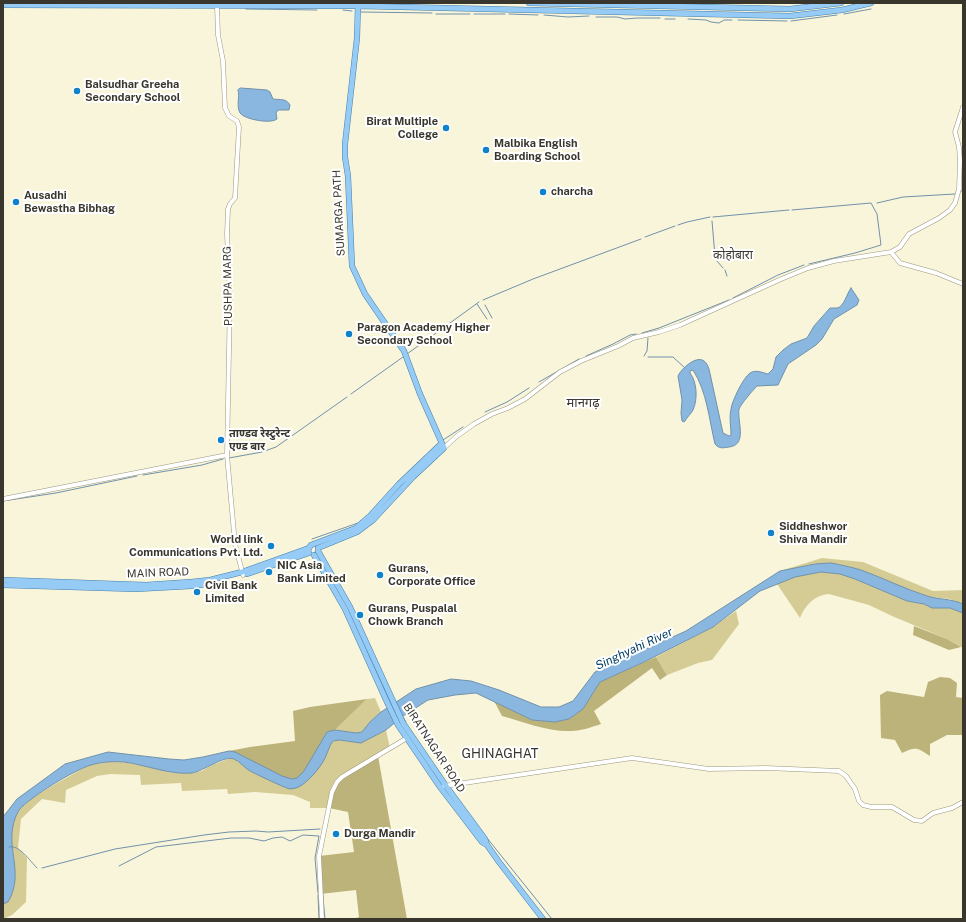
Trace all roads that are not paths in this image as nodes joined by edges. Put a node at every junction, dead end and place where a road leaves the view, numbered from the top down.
1 (528, 3) edge
2 (841, 3) edge
3 (872, 3) edge
4 (3, 5) edge
5 (217, 5) junction
6 (358, 5) edge
7 (963, 107) edge
8 (889, 252) junction
9 (963, 284) edge
10 (443, 446) junction
11 (227, 455) junction
12 (3, 499) edge
13 (313, 550) junction
14 (242, 574) junction
15 (3, 580) edge
16 (3, 585) edge
17 (401, 724) junction
18 (407, 738) junction
19 (443, 787) junction
20 (963, 802) edge
21 (322, 919) edge
22 (543, 919) edge

1 - 2 main road
3 - 6 main road
4 - 5 main road
5 - 6 main road
5 - 11 street, PUSHPA MARG
6 - 10 main road, SUMARGA PATH
7 - 8 street
8 - 9 street
8 - 10 street
10 - 13 main road, MAIN ROAD
11 - 12 street
11 - 14 street, PUSHPA MARG
13 - 14 main road, MAIN ROAD
13 - 17 main road, BIRATNAGAR ROAD
14 - 15 main road, MAIN ROAD
14 - 16 main road, MAIN ROAD
17 - 18 main road, BIRATNAGAR ROAD
17 - 19 main road, BIRATNAGAR ROAD
18 - 19 main road, BIRATNAGAR ROAD
18 - 21 street
19 - 20 street
19 - 22 main road, BIRATNAGAR ROAD

